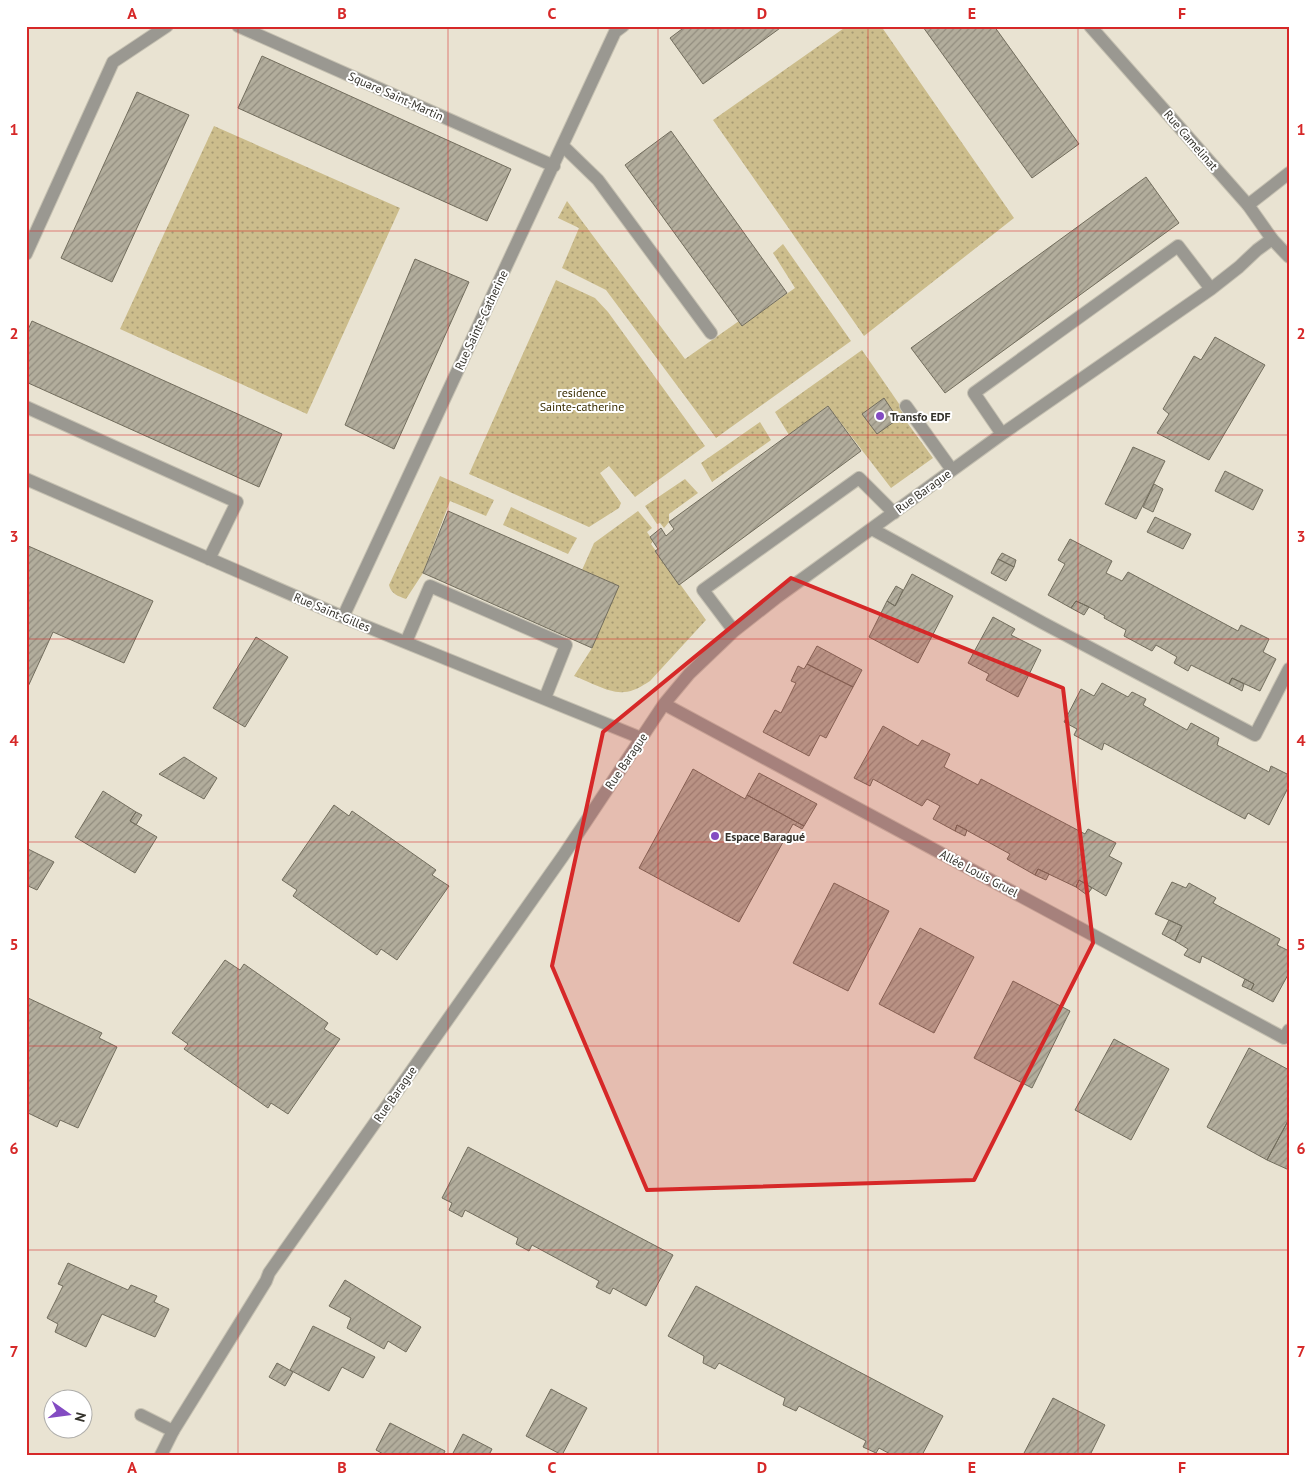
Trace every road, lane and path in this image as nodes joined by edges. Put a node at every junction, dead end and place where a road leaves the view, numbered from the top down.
1 (167, 26) edge
2 (238, 26) edge
3 (623, 26) edge
4 (1090, 26) edge
5 (563, 146) junction
6 (554, 166) junction
7 (1289, 173) edge
8 (1248, 205) junction
9 (1272, 239) junction
10 (26, 254) edge
11 (1289, 257) edge
12 (1211, 290) junction
13 (711, 333) dead end
14 (906, 406) dead end
15 (26, 408) edge
16 (1002, 434) junction
17 (952, 470) junction
18 (26, 479) edge
19 (894, 512) junction
20 (872, 529) junction
21 (209, 559) junction
22 (343, 617) junction
23 (734, 631) junction
24 (406, 642) junction
25 (1289, 669) edge
26 (545, 698) junction
27 (664, 704) junction
28 (641, 738) junction
29 (1289, 1030) edge
30 (141, 1414) dead end
31 (173, 1431) junction
32 (161, 1455) edge

1 - 10 street
2 - 6 street, Square Saint-Martin
3 - 5 street, Rue Sainte-Catherine
4 - 8 street, Rue Camelinat
5 - 6 street, Rue Sainte-Catherine
5 - 13 street
6 - 22 street, Rue Sainte-Catherine
7 - 8 street
8 - 9 street, Rue Camelinat
9 - 11 street, Rue Camelinat
9 - 12 street, Rue Barague
12 - 16 street, Rue Barague
12 - 16 street
14 - 17 street
15 - 21 street
16 - 17 street, Rue Barague
17 - 19 street, Rue Barague
18 - 21 street, Rue Saint-Gilles
19 - 20 street, Rue Barague
19 - 23 street
20 - 23 street, Rue Barague
20 - 25 street
21 - 22 street, Rue Saint-Gilles
22 - 24 street, Rue Saint-Gilles
23 - 27 street, Rue Barague
24 - 26 street, Rue Saint-Gilles
24 - 26 street
26 - 28 street, Rue Saint-Gilles
27 - 28 street, Rue Barague
27 - 29 street, Allée Louis Gruel
28 - 31 street, Rue Barague
30 - 31 street
31 - 32 street, Rue Barague

